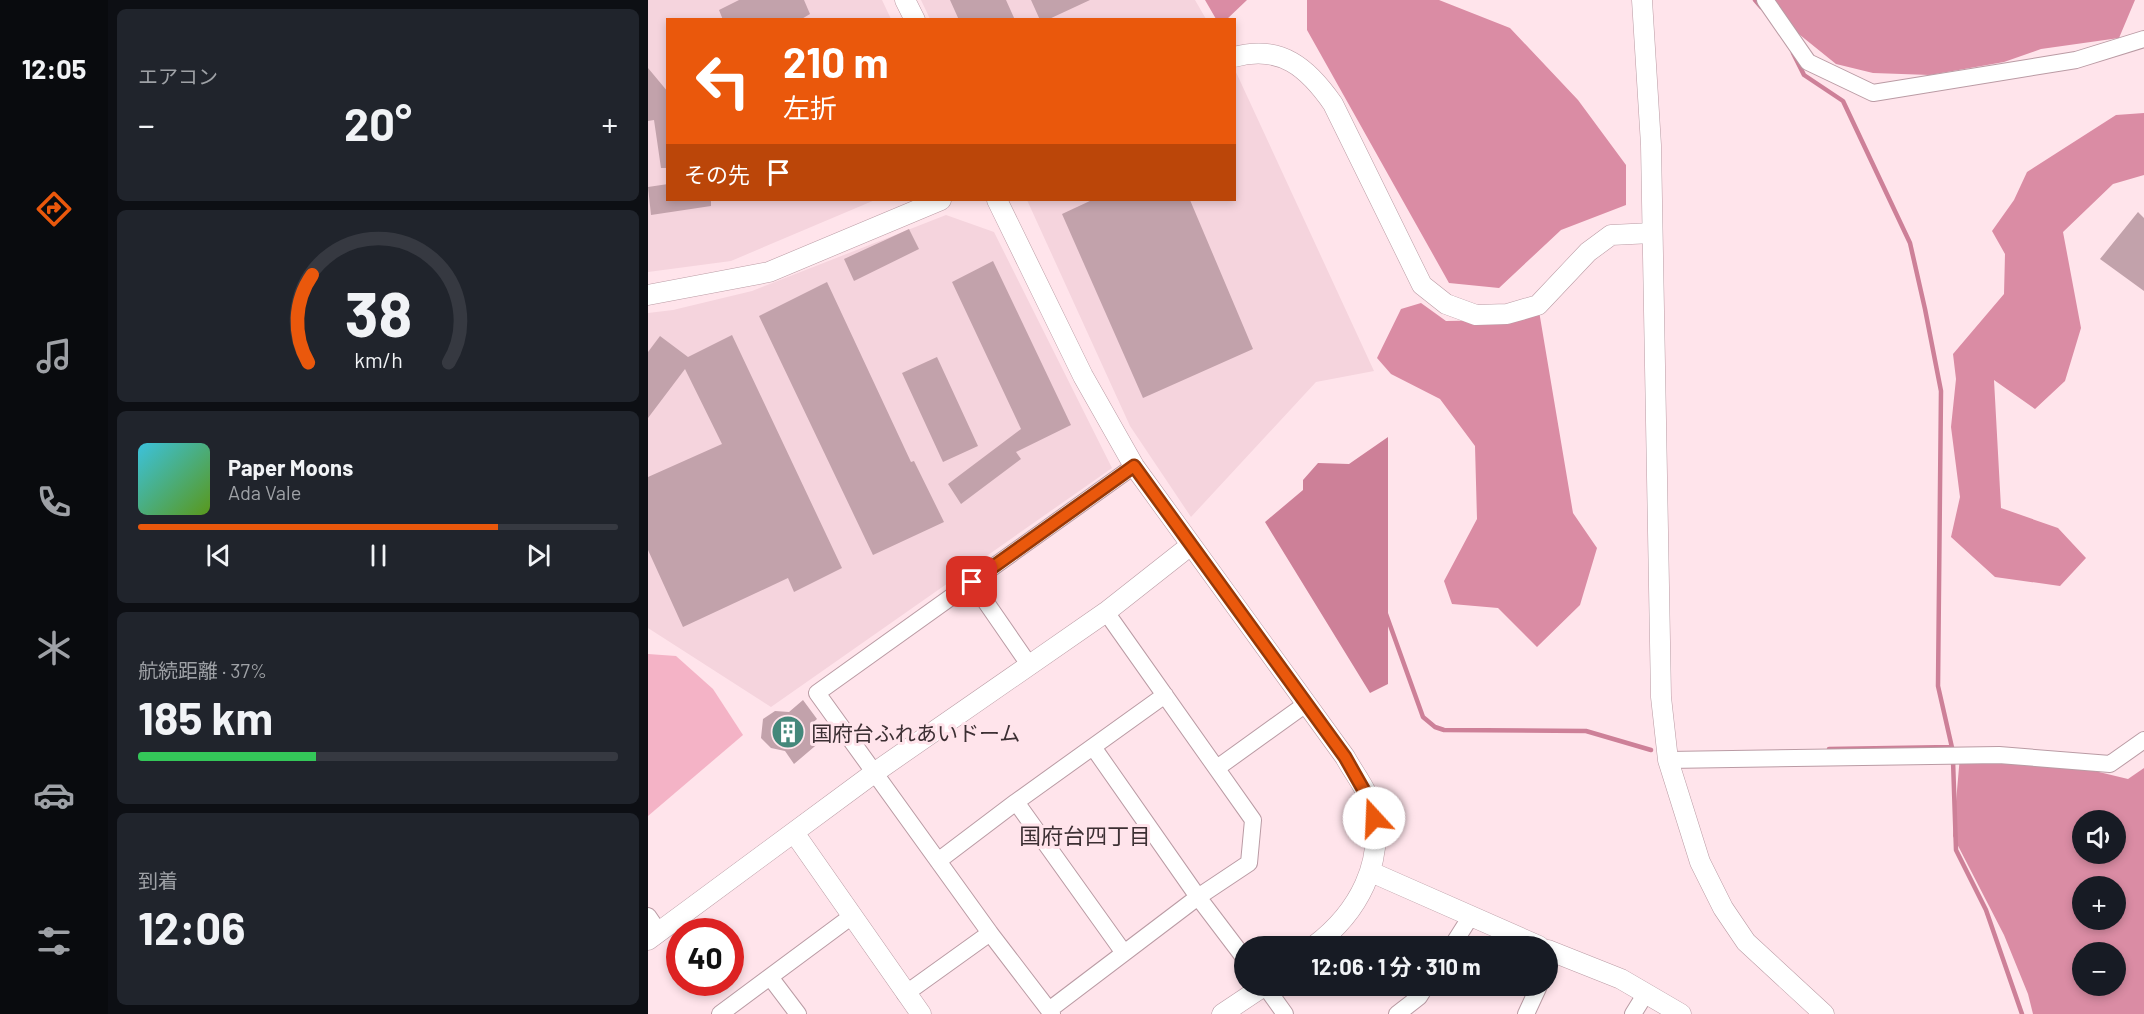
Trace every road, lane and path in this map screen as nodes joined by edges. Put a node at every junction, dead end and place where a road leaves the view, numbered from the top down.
1 (905, 0) edge
2 (1642, 0) edge
3 (1765, 0) edge
4 (914, 18) edge
5 (2144, 39) edge
6 (1236, 57) edge
7 (939, 201) edge
8 (997, 201) edge
9 (1652, 233) junction
10 (648, 295) edge
11 (1134, 466) junction
12 (1191, 545) junction
13 (972, 582) junction
14 (1106, 612) junction
15 (1030, 666) junction
16 (1165, 696) junction
17 (1306, 704) junction
18 (2144, 740) edge
19 (1093, 747) junction
20 (1668, 760) junction
21 (1216, 768) junction
22 (874, 773) junction
23 (1016, 802) junction
24 (795, 834) junction
25 (939, 861) junction
26 (1371, 872) junction
27 (1198, 897) junction
28 (852, 916) junction
29 (1471, 916) junction
30 (652, 929) edge
31 (990, 933) junction
32 (1328, 936) edge
33 (1458, 936) edge
34 (1511, 936) edge
35 (1234, 944) edge
36 (1124, 953) junction
37 (1558, 958) edge
38 (770, 977) junction
39 (1646, 993) junction
40 (905, 994) junction
41 (1250, 996) edge
42 (1272, 996) edge
43 (1420, 996) edge
44 (1534, 996) edge
45 (1051, 1012) edge
46 (720, 1014) edge
47 (798, 1014) edge
48 (921, 1014) edge
49 (1222, 1014) edge
50 (1285, 1014) edge
51 (1397, 1014) edge
52 (1526, 1014) edge
53 (1633, 1014) edge
54 (1681, 1014) edge
55 (1824, 1014) edge

1 - 4 street
2 - 9 street
3 - 5 street
6 - 9 street
7 - 10 street
8 - 11 street
9 - 20 street
11 - 12 street
11 - 13 street
12 - 14 street
12 - 17 street
13 - 15 street
13 - 22 street
14 - 15 street
14 - 16 street
15 - 22 street
16 - 19 street
16 - 21 street
17 - 21 street
17 - 26 street
18 - 20 street
19 - 23 street
19 - 27 street
20 - 55 street
21 - 27 street
22 - 24 street
22 - 25 street
23 - 25 street
23 - 36 street
24 - 28 street
24 - 30 street
25 - 31 street
26 - 29 street
26 - 32 street
27 - 35 street
27 - 36 street
28 - 38 street
28 - 40 street
29 - 33 street
29 - 34 street
31 - 40 street
31 - 45 street
36 - 45 street
37 - 39 street
38 - 46 street
38 - 47 street
39 - 53 street
39 - 54 street
40 - 48 street
41 - 49 street
42 - 50 street
43 - 51 street
44 - 52 street

